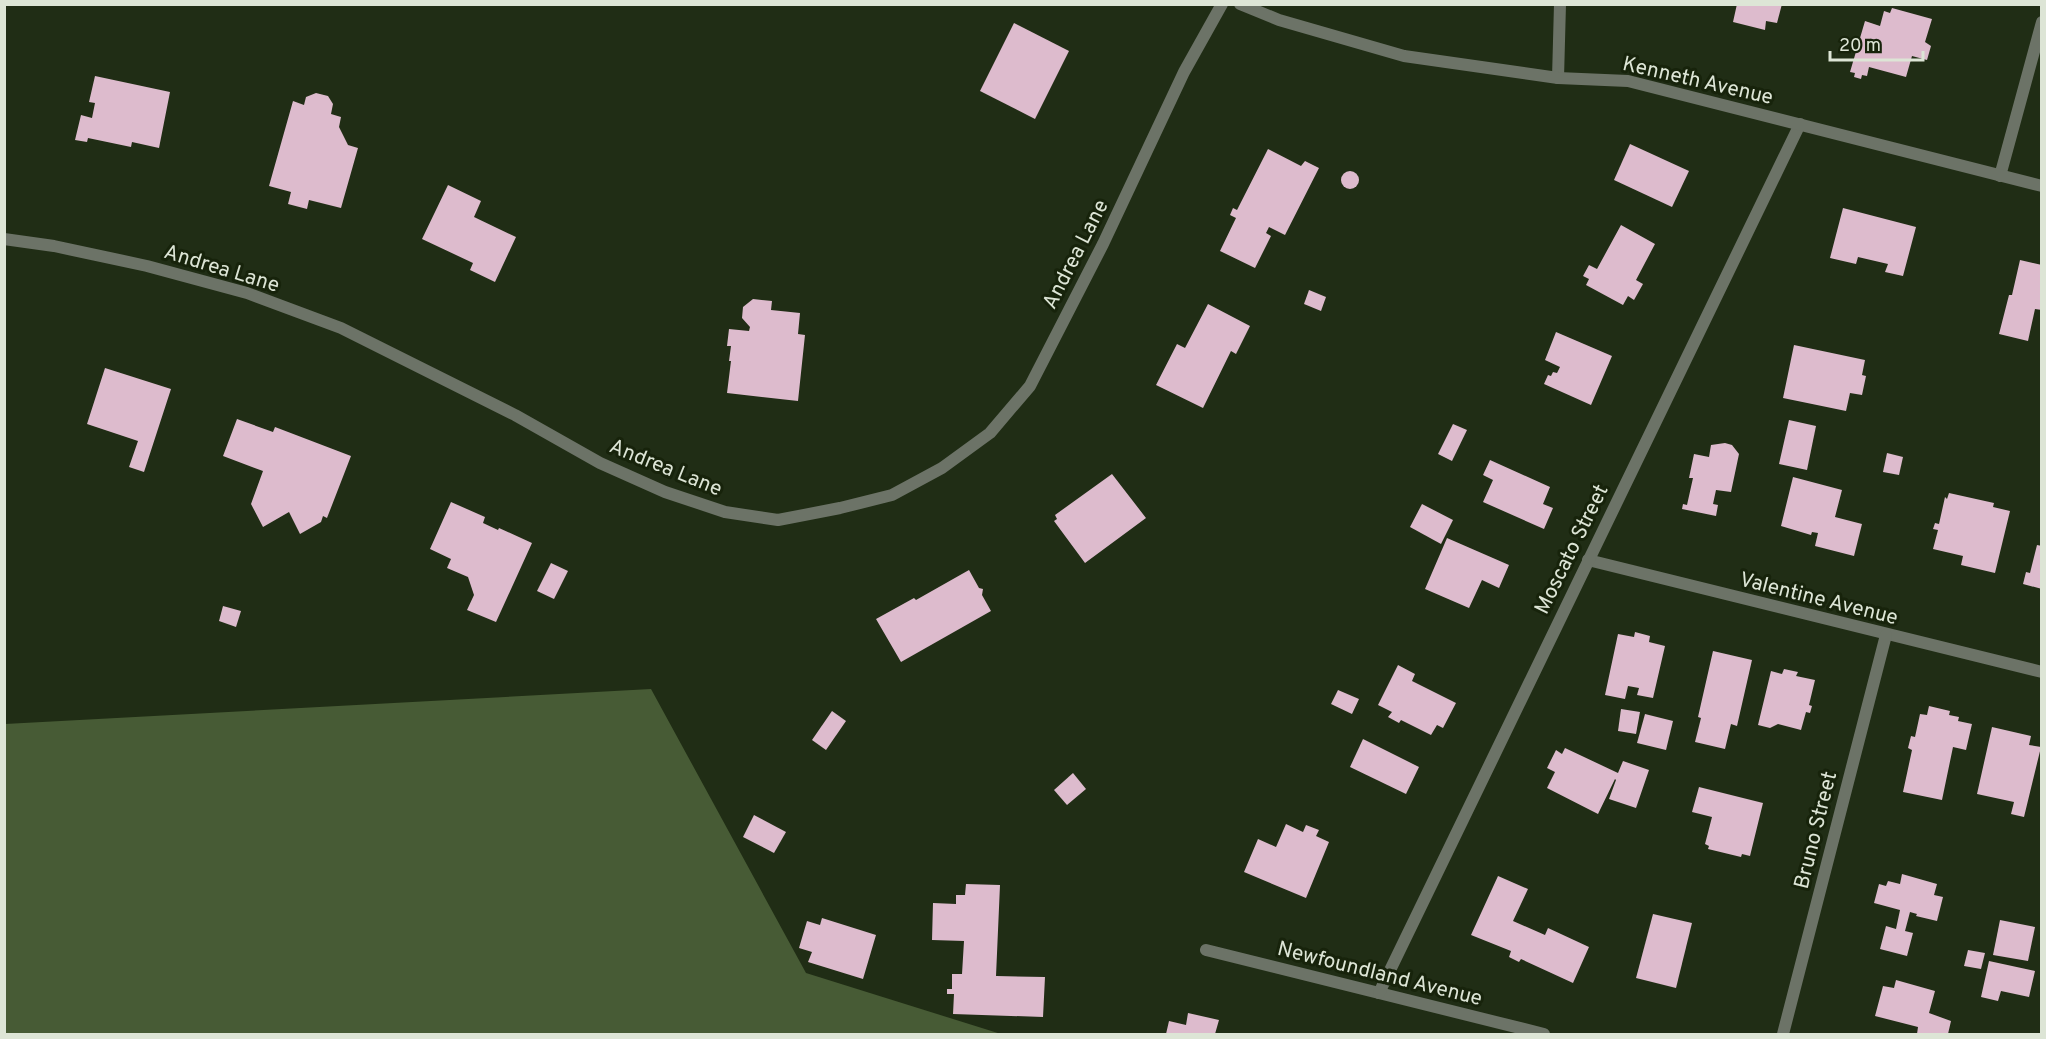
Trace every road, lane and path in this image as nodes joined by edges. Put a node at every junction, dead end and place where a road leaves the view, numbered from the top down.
1 (1222, 4) edge
2 (1240, 4) edge
3 (1560, 4) edge
4 (2042, 21) edge
5 (1558, 78) junction
6 (1800, 124) junction
7 (2000, 176) junction
8 (2042, 186) edge
9 (4, 239) edge
10 (1588, 560) junction
11 (1886, 635) junction
12 (2042, 672) edge
13 (1206, 950) dead end
14 (1379, 993) junction
15 (1544, 1035) edge
16 (1783, 1035) edge

1 - 9 street, Andrea Lane
2 - 5 street, Kenneth Avenue
3 - 5 street
4 - 7 street
5 - 6 street, Kenneth Avenue
6 - 7 street, Kenneth Avenue
6 - 10 street, Moscato Street
7 - 8 street, Kenneth Avenue
10 - 11 street, Valentine Avenue
10 - 14 street, Moscato Street
11 - 12 street, Valentine Avenue
11 - 16 street, Bruno Street
13 - 14 street, Newfoundland Avenue
14 - 15 street, Newfoundland Avenue

